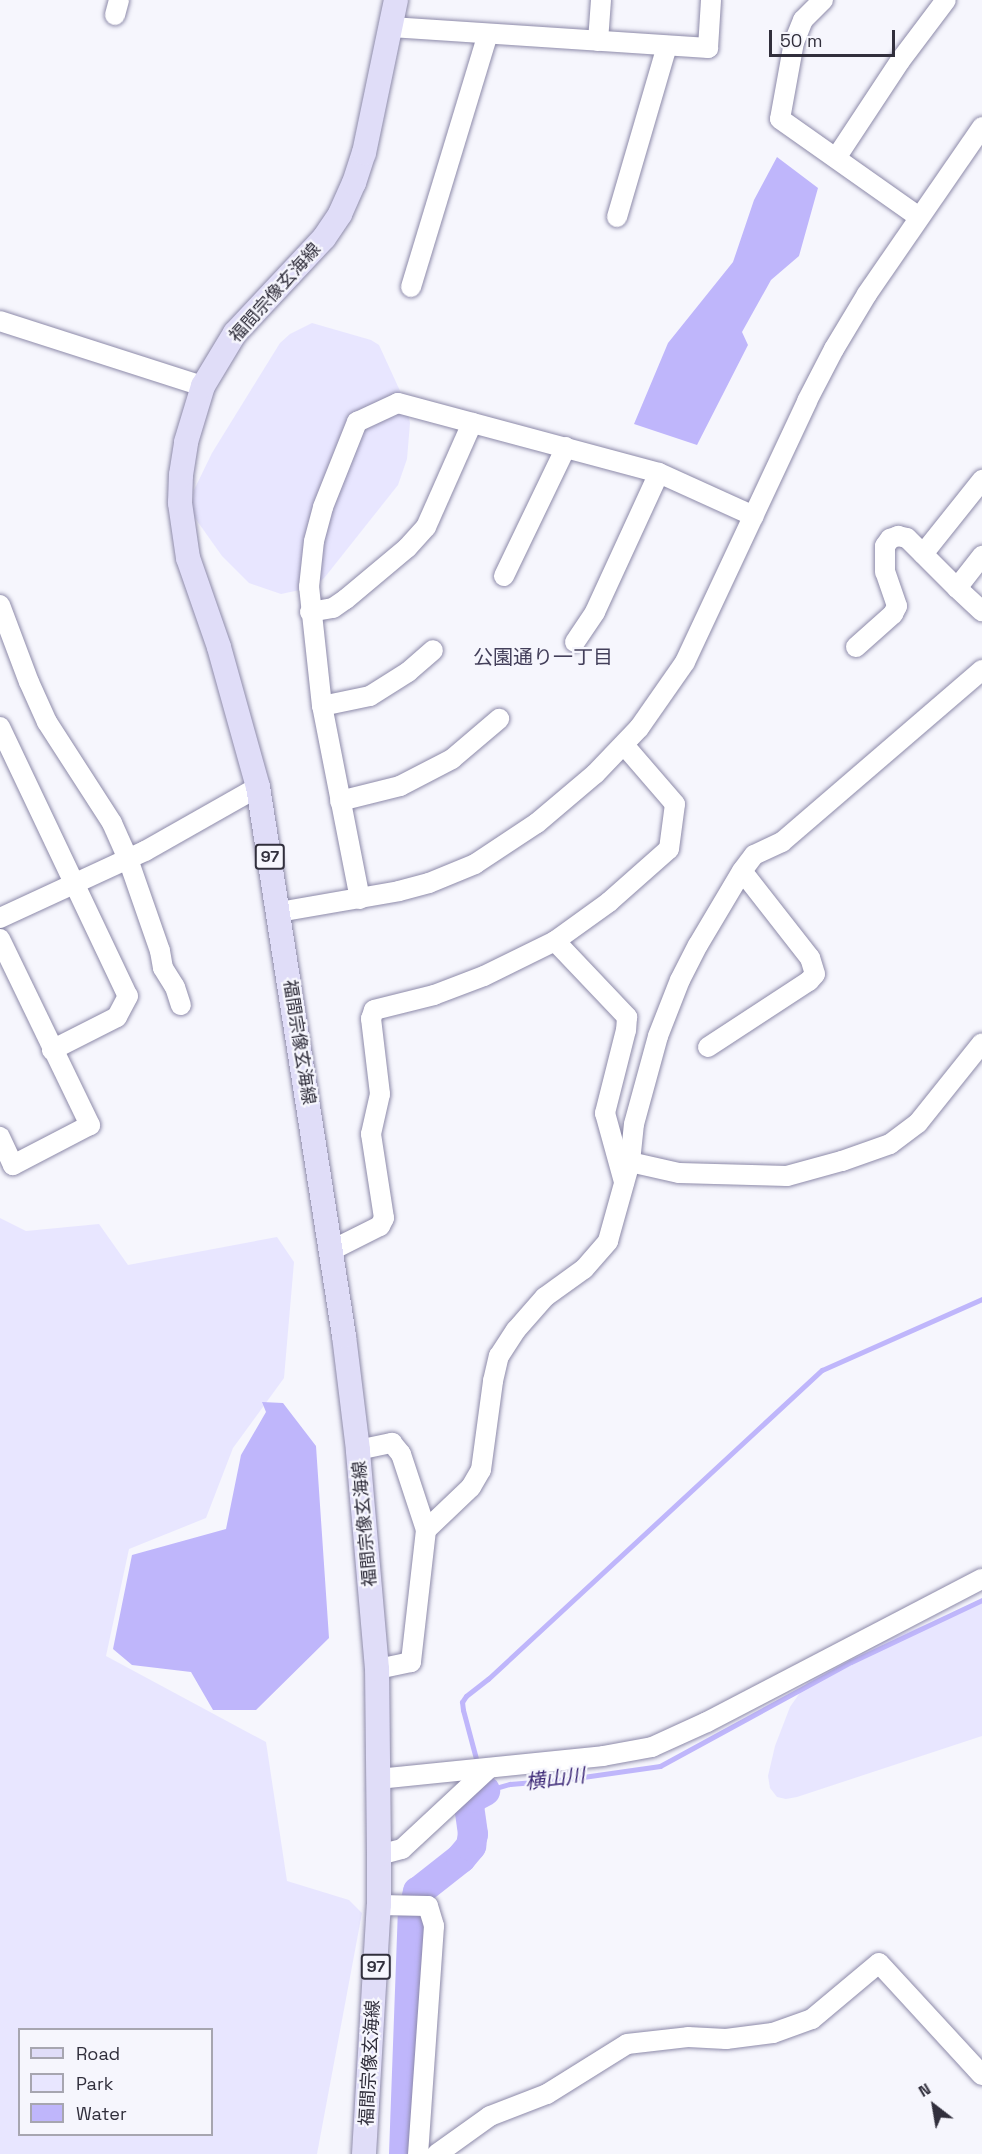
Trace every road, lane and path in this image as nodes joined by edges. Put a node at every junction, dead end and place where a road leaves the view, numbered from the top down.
1 (396, 0) edge
2 (601, 0) edge
3 (711, 0) edge
4 (823, 0) edge
5 (946, 0) edge
6 (391, 27) junction
7 (488, 34) junction
8 (598, 41) junction
9 (667, 46) junction
10 (982, 127) edge
11 (836, 158) junction
12 (616, 216) dead end
13 (919, 217) junction
14 (411, 287) dead end
15 (0, 321) edge
16 (193, 383) junction
17 (472, 423) junction
18 (566, 447) junction
19 (660, 473) junction
20 (982, 480) edge
21 (754, 516) junction
22 (923, 554) junction
23 (982, 556) edge
24 (504, 576) dead end
25 (957, 588) junction
26 (0, 605) edge
27 (982, 611) edge
28 (310, 612) junction
29 (575, 642) dead end
30 (856, 647) dead end
31 (433, 650) dead end
32 (982, 670) edge
33 (322, 706) junction
34 (499, 719) dead end
35 (0, 727) edge
36 (624, 745) junction
37 (258, 787) junction
38 (340, 801) junction
39 (128, 859) junction
40 (742, 871) junction
41 (73, 882) junction
42 (360, 899) junction
43 (279, 912) junction
44 (0, 918) edge
45 (0, 939) edge
46 (555, 941) junction
47 (181, 1005) dead end
48 (982, 1043) edge
49 (708, 1047) dead end
50 (52, 1050) junction
51 (0, 1137) edge
52 (630, 1162) junction
53 (624, 1182) junction
54 (330, 1251) junction
55 (358, 1450) junction
56 (426, 1530) junction
57 (982, 1580) edge
58 (377, 1669) junction
59 (488, 1769) junction
60 (378, 1779) junction
61 (379, 1855) junction
62 (379, 1905) junction
63 (982, 2075) edge
64 (364, 2154) edge
65 (418, 2154) edge
66 (437, 2154) edge

1 - 6 main road, 福間宗像玄海線 / 97
2 - 8 street
3 - 9 street
4 - 11 street
5 - 11 street
6 - 7 street
6 - 16 main road, 福間宗像玄海線 / 97
7 - 8 street
7 - 14 street
8 - 9 street
9 - 12 street
10 - 13 street
11 - 13 street
13 - 21 street
15 - 16 street
16 - 37 main road, 福間宗像玄海線 / 97
17 - 18 street
17 - 28 street
17 - 28 street
18 - 19 street
18 - 24 street
19 - 21 street
19 - 29 street
20 - 22 street
21 - 36 street
22 - 25 street
22 - 30 street
23 - 25 street
25 - 27 street
26 - 39 street
28 - 33 street
31 - 33 street
32 - 40 street
33 - 38 street
34 - 38 street
35 - 41 street
36 - 42 street
36 - 46 street
37 - 39 street
37 - 43 main road, 福間宗像玄海線 / 97
38 - 42 street
39 - 41 street
39 - 47 street
40 - 49 street
40 - 52 street
41 - 44 street
41 - 50 street
42 - 43 street
43 - 54 main road, 福間宗像玄海線 / 97
45 - 50 street
46 - 53 street
46 - 54 street
48 - 52 street
50 - 51 street
52 - 53 street
53 - 56 street
54 - 55 main road, 福間宗像玄海線 / 97
55 - 56 street
55 - 58 main road, 福間宗像玄海線 / 97
56 - 58 street
57 - 59 street
58 - 60 main road, 福間宗像玄海線 / 97
59 - 60 street
59 - 61 street
60 - 61 main road, 福間宗像玄海線 / 97
61 - 62 main road, 福間宗像玄海線 / 97
62 - 64 main road, 福間宗像玄海線 / 97
62 - 65 street
63 - 66 street

